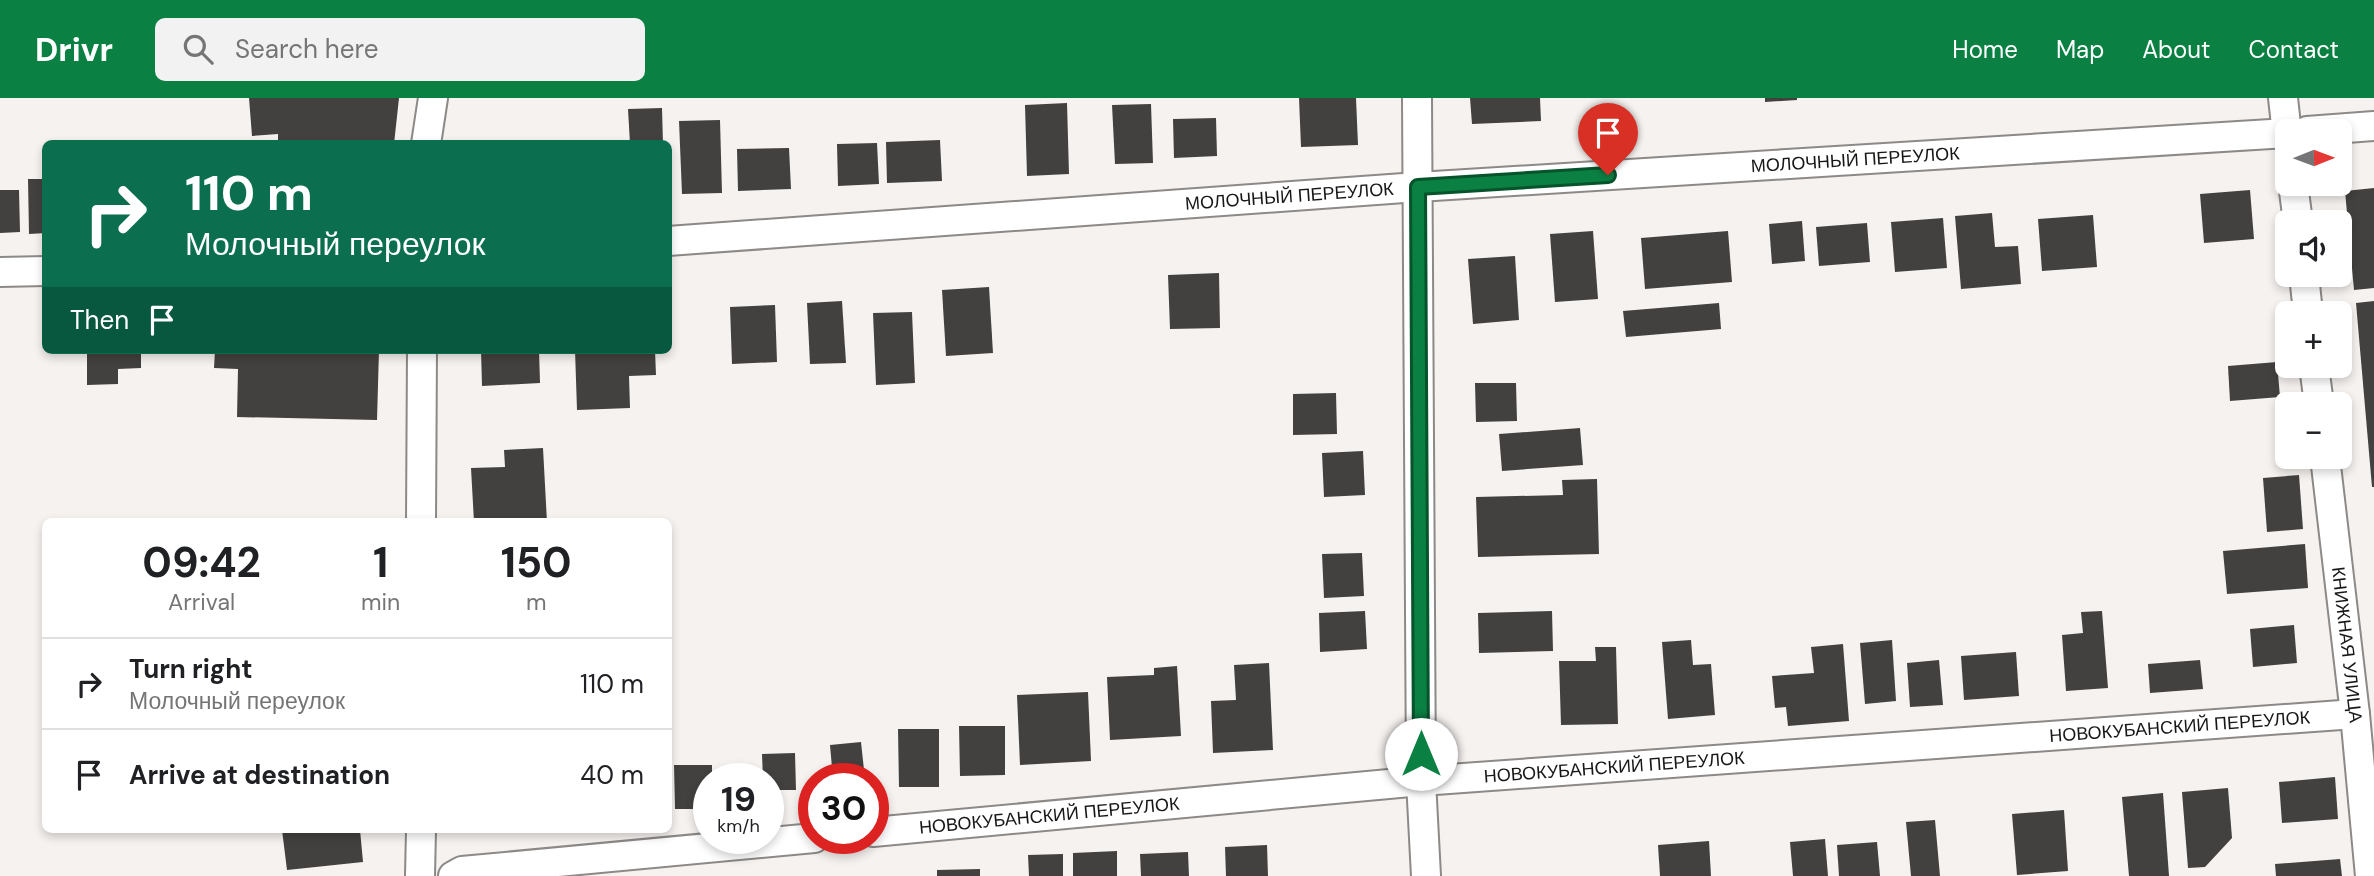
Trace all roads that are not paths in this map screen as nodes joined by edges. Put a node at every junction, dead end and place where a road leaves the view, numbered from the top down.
1 (433, 98) edge
2 (1417, 98) edge
3 (2283, 98) edge
4 (2285, 119) edge
5 (2374, 126) edge
6 (2352, 128) edge
7 (2275, 134) edge
8 (427, 140) edge
9 (1418, 187) junction
10 (672, 241) edge
11 (42, 271) edge
12 (0, 272) edge
13 (422, 354) edge
14 (2326, 469) edge
15 (421, 518) edge
16 (2355, 714) junction
17 (1421, 781) junction
18 (889, 831) edge
19 (421, 833) edge
20 (798, 840) edge
21 (420, 876) edge
22 (453, 876) edge
23 (1426, 876) edge
24 (2370, 876) edge

1 - 8 street
2 - 9 street
3 - 4 street
5 - 6 street
7 - 9 street, МОЛОЧНЫЙ ПЕРЕУЛОК
9 - 10 street, МОЛОЧНЫЙ ПЕРЕУЛОК
9 - 17 street
11 - 12 street
13 - 15 street
14 - 16 street, КНИЖНАЯ УЛИЦА
16 - 17 street, НОВОКУБАНСКИЙ ПЕРЕУЛОК
16 - 24 street, КНИЖНАЯ УЛИЦА
17 - 18 street, НОВОКУБАНСКИЙ ПЕРЕУЛОК
17 - 23 street
19 - 21 street
20 - 22 street

